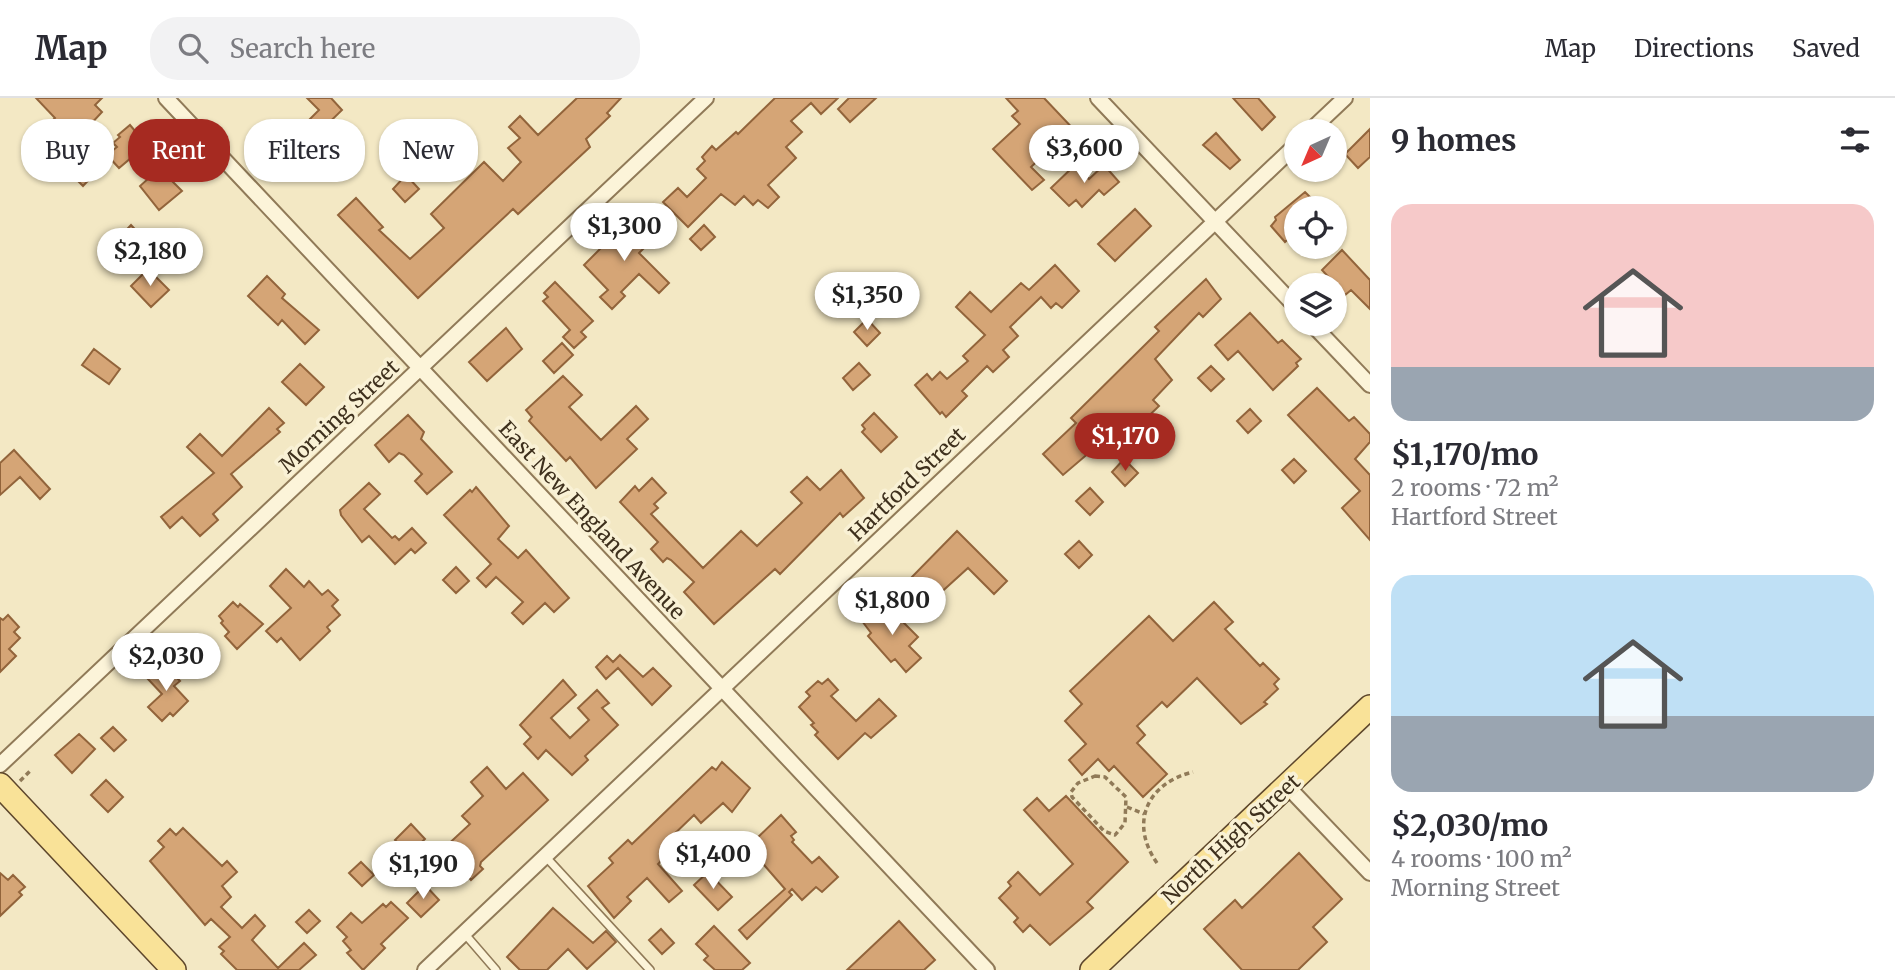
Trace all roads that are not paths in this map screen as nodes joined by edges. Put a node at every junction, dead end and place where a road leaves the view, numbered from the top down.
1 (166, 98) edge
2 (706, 98) edge
3 (1098, 98) edge
4 (1346, 98) edge
5 (1323, 119) edge
6 (1284, 156) edge
7 (1215, 221) junction
8 (1284, 294) edge
9 (1323, 336) edge
10 (421, 368) junction
11 (1370, 385) edge
12 (722, 688) junction
13 (1370, 707) edge
14 (0, 765) edge
15 (8, 785) edge
16 (1287, 786) junction
17 (545, 856) junction
18 (1370, 873) edge
19 (464, 933) junction
20 (174, 970) edge
21 (425, 970) edge
22 (496, 970) edge
23 (650, 970) edge
24 (987, 970) edge
25 (1092, 970) edge

1 - 10 street, East New England Avenue
2 - 10 street, Morning Street
3 - 7 street
4 - 5 street
6 - 7 street, Hartford Street
7 - 8 street
7 - 12 street, Hartford Street
9 - 11 street
10 - 12 street, East New England Avenue
10 - 14 street, Morning Street
12 - 17 street, Hartford Street
12 - 24 street, East New England Avenue
13 - 16 main road, North High Street
15 - 20 main road
16 - 18 street
16 - 25 main road, North High Street
17 - 19 street, Hartford Street
17 - 23 lane
19 - 21 street, Hartford Street
19 - 22 lane

